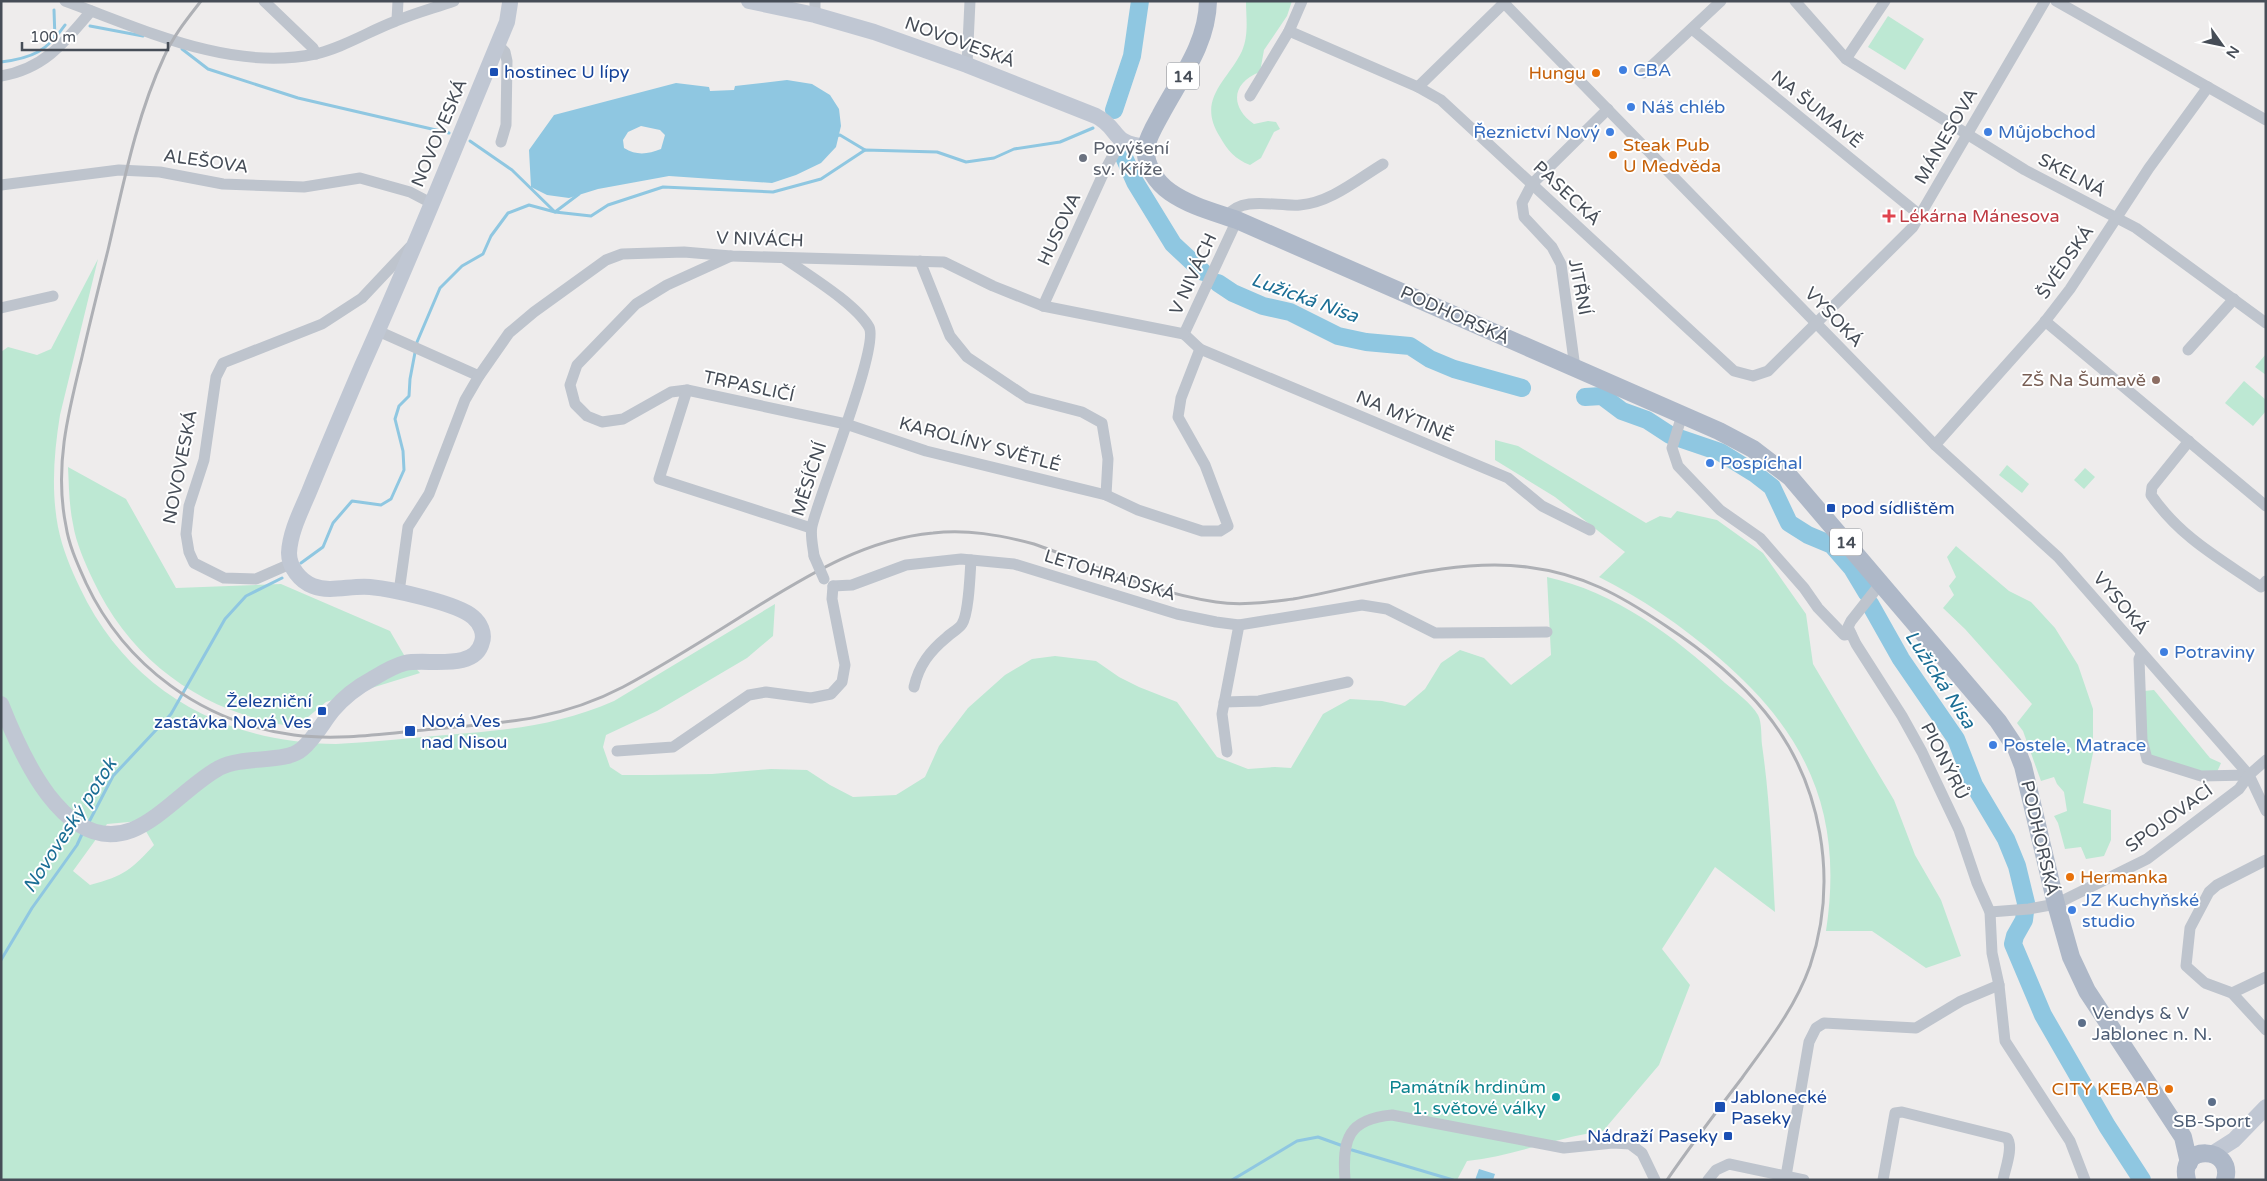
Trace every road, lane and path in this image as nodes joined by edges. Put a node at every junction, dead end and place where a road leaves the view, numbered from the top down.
1 (65, 1) edge
2 (264, 1) edge
3 (398, 1) edge
4 (454, 1) edge
5 (749, 1) edge
6 (970, 1) edge
7 (1208, 1) edge
8 (1302, 1) edge
9 (1721, 1) edge
10 (1794, 1) edge
11 (1885, 1) edge
12 (2045, 1) edge
13 (2056, 1) edge
14 (510, 2) edge
15 (1504, 2) edge
16 (815, 8) edge
17 (91, 11) junction
18 (397, 20) junction
19 (1692, 29) junction
20 (1289, 31) junction
21 (498, 44) junction
22 (316, 54) junction
23 (1846, 59) junction
24 (967, 65) junction
25 (1644, 74) dead end
26 (1, 76) edge
27 (1418, 87) junction
28 (2208, 87) junction
29 (1250, 96) dead end
30 (1608, 109) junction
31 (2266, 120) edge
32 (1967, 134) junction
33 (1121, 141) junction
34 (501, 142) dead end
35 (1146, 147) junction
36 (1383, 164) dead end
37 (1532, 184) junction
38 (1, 185) edge
39 (431, 203) junction
40 (1920, 216) junction
41 (2117, 217) junction
42 (1232, 218) junction
43 (418, 238) junction
44 (731, 256) junction
45 (784, 258) junction
46 (920, 261) junction
47 (54, 296) dead end
48 (2234, 299) junction
49 (1043, 306) junction
50 (1, 308) edge
51 (2045, 321) junction
52 (2266, 323) edge
53 (1816, 324) junction
54 (378, 331) junction
55 (1184, 334) junction
56 (1200, 349) junction
57 (2188, 350) dead end
58 (1575, 368) junction
59 (479, 376) junction
60 (1753, 376) joint
61 (687, 390) junction
62 (1680, 420) junction
63 (846, 424) junction
64 (2190, 441) junction
65 (1935, 445) junction
66 (1106, 495) junction
67 (2266, 506) edge
68 (811, 528) junction
69 (1590, 530) dead end
70 (971, 560) junction
71 (290, 564) junction
72 (829, 583) junction
73 (1881, 583) junction
74 (2263, 584) edge
75 (398, 592) junction
76 (1239, 624) junction
77 (1547, 632) dead end
78 (1851, 634) junction
79 (2141, 654) junction
80 (1348, 682) dead end
81 (914, 687) dead end
82 (1224, 702) junction
83 (1, 704) edge
84 (618, 751) dead end
85 (1227, 752) dead end
86 (2266, 760) edge
87 (2249, 776) junction
88 (2266, 811) edge
89 (2266, 860) edge
90 (2056, 904) junction
91 (1990, 912) junction
92 (2266, 977) edge
93 (1999, 985) junction
94 (2232, 993) junction
95 (2266, 1030) edge
96 (2266, 1107) edge
97 (2184, 1137) junction
98 (2234, 1140) junction
99 (2208, 1153) junction
100 (2188, 1171) edge
101 (2226, 1174) edge
102 (1786, 1176) junction
103 (1344, 1180) edge
104 (1655, 1180) edge
105 (1708, 1180) edge
106 (1804, 1180) edge
107 (1883, 1180) edge
108 (2003, 1180) edge
109 (2085, 1180) edge

1 - 17 street
2 - 22 street
3 - 18 street
4 - 18 street
5 - 16 street, NOVOVESKÁ
6 - 24 street
7 - 35 main road, 14
8 - 20 street
9 - 19 street
10 - 23 street, SKELNÁ
11 - 23 street
12 - 32 street, MÁNESOVA
13 - 28 street
14 - 21 street, NOVOVESKÁ
15 - 27 street
15 - 30 street, VYSOKÁ
16 - 24 street, NOVOVESKÁ
17 - 22 street
17 - 26 street
18 - 22 street
19 - 25 street
19 - 40 street, NA ŠUMAVĚ
20 - 27 street, PASECKÁ
20 - 29 street
21 - 34 street
21 - 39 street, NOVOVESKÁ
23 - 32 street, SKELNÁ
24 - 33 street, NOVOVESKÁ
27 - 37 street, PASECKÁ
28 - 31 street
28 - 41 street, ŠVÉDSKÁ
30 - 37 street, JITŘNÍ
30 - 53 street, VYSOKÁ
32 - 40 street, MÁNESOVA
32 - 41 street, SKELNÁ
33 - 35 street
33 - 49 street, HUSOVA
35 - 42 main road, PODHORSKÁ / 14
36 - 42 street
37 - 58 street, JITŘNÍ
37 - 60 street, PASECKÁ
38 - 39 street, ALEŠOVA
39 - 43 street, NOVOVESKÁ
40 - 53 street, MÁNESOVA
41 - 48 street, SKELNÁ
41 - 51 street, ŠVÉDSKÁ
42 - 55 street, V NIVÁCH
42 - 58 main road, PODHORSKÁ / 14
43 - 54 street, NOVOVESKÁ
43 - 71 street, NOVOVESKÁ
44 - 45 street, V NIVÁCH
44 - 59 street, V NIVÁCH
44 - 61 street
45 - 46 street, V NIVÁCH
45 - 63 street, MĚSÍČNÍ
46 - 49 street, V NIVÁCH
46 - 66 street
47 - 50 street
48 - 52 street, SKELNÁ
48 - 57 street
49 - 55 street, V NIVÁCH
51 - 64 street
51 - 65 street, ŠVÉDSKÁ
53 - 60 street, MÁNESOVA
53 - 65 street, VYSOKÁ
54 - 59 street
54 - 71 street, NOVOVESKÁ
55 - 56 street, NA MÝTINĚ
56 - 66 street, KAROLÍNY SVĚTLÉ
56 - 69 street, NA MÝTINĚ
58 - 62 main road, PODHORSKÁ / 14
59 - 75 street, V NIVÁCH
61 - 63 street, TRPASLIČÍ
61 - 68 street, TRPASLIČÍ
62 - 73 main road, PODHORSKÁ / 14
62 - 78 street, PIONÝRŮ
63 - 66 street, KAROLÍNY SVĚTLÉ
63 - 68 street, MĚSÍČNÍ
64 - 67 street
64 - 74 street
65 - 79 street, VYSOKÁ
68 - 72 street, MĚSÍČNÍ, bridge
70 - 72 street, LETOHRADSKÁ
70 - 76 street, LETOHRADSKÁ
70 - 81 street
71 - 75 street
72 - 84 street, MĚSÍČNÍ
73 - 78 street
73 - 90 main road, PODHORSKÁ / 14
75 - 83 street
76 - 77 street, LETOHRADSKÁ
76 - 82 street
78 - 91 street, PIONÝRŮ
79 - 87 street, VYSOKÁ
79 - 87 street, VYSOKÁ
80 - 82 street
82 - 85 street
86 - 87 street, SPOJOVACÍ
87 - 88 street, VYSOKÁ
87 - 90 street, SPOJOVACÍ
89 - 94 street
90 - 91 street
90 - 97 main road, PODHORSKÁ / 14
91 - 93 street, PIONÝRŮ
92 - 94 street
93 - 102 street
93 - 109 street, PIONÝRŮ
94 - 95 street
96 - 98 street
97 - 99 main road, 14
97 - 100 main road, PODHORSKÁ / 14
98 - 99 street
98 - 101 street
99 - 100 main road, PODHORSKÁ / 14
99 - 101 main road, 14
102 - 105 street
102 - 106 street
103 - 104 street
107 - 108 street

